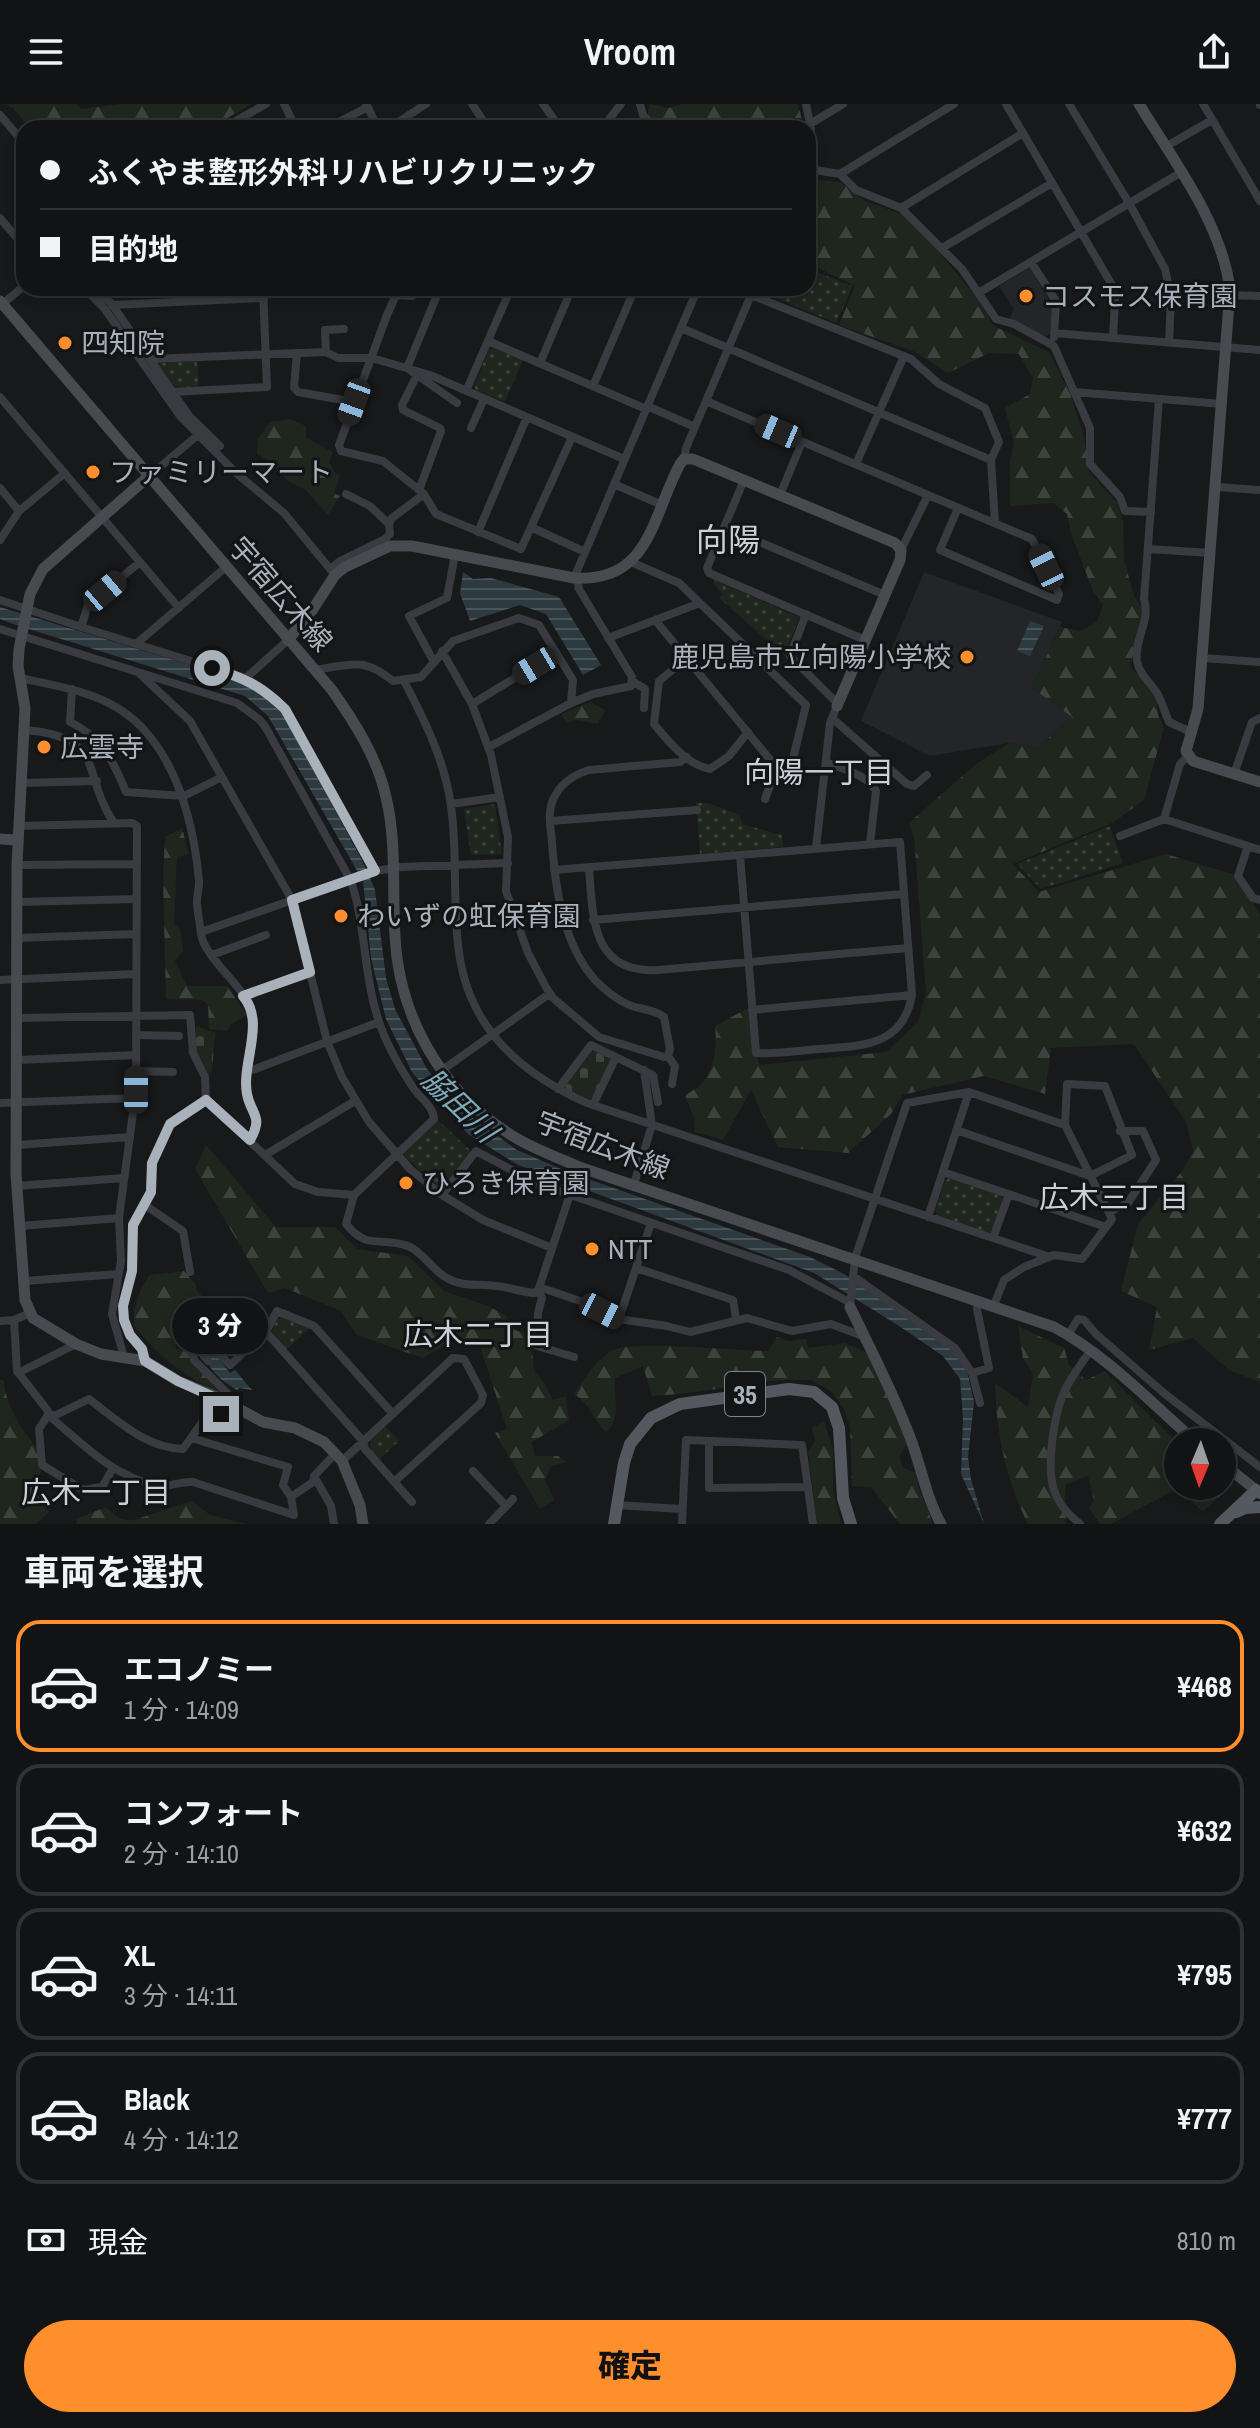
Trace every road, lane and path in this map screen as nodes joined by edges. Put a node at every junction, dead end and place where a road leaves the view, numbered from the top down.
1 (266, 104) edge
2 (426, 104) edge
3 (607, 104) edge
4 (621, 104) edge
5 (843, 104) edge
6 (954, 104) edge
7 (1006, 104) edge
8 (1069, 104) edge
9 (1139, 104) edge
10 (1203, 104) edge
11 (367, 106) edge
12 (614, 114) junction
13 (0, 115) edge
14 (240, 120) edge
15 (342, 120) edge
16 (401, 120) edge
17 (609, 120) edge
18 (816, 120) edge
19 (1212, 120) junction
20 (1023, 133) junction
21 (16, 134) edge
22 (1165, 147) junction
23 (816, 170) edge
24 (1180, 173) junction
25 (840, 174) junction
26 (1052, 183) junction
27 (1257, 188) edge
28 (1260, 201) edge
29 (1129, 203) junction
30 (901, 208) junction
31 (0, 218) edge
32 (1081, 232) junction
33 (16, 237) edge
34 (942, 248) junction
35 (1031, 262) junction
36 (980, 292) junction
37 (1230, 295) junction
38 (92, 296) edge
39 (102, 296) edge
40 (225, 296) edge
41 (263, 296) edge
42 (396, 296) edge
43 (437, 296) edge
44 (508, 296) edge
45 (569, 296) edge
46 (632, 296) edge
47 (695, 296) edge
48 (751, 296) edge
49 (765, 296) edge
50 (1260, 296) edge
51 (1, 304) edge
52 (112, 305) junction
53 (681, 328) junction
54 (344, 329) dead end
55 (1054, 333) junction
56 (1113, 338) junction
57 (488, 341) junction
58 (1169, 343) junction
59 (1054, 346) junction
60 (1227, 347) junction
61 (728, 348) junction
62 (1260, 350) edge
63 (326, 352) junction
64 (265, 353) junction
65 (297, 353) junction
66 (904, 356) junction
67 (372, 358) junction
68 (150, 359) junction
69 (540, 363) junction
70 (407, 368) junction
71 (417, 375) junction
72 (593, 386) junction
73 (466, 391) junction
74 (172, 392) junction
75 (1074, 392) junction
76 (0, 397) edge
77 (484, 399) junction
78 (1159, 399) junction
79 (706, 401) junction
80 (354, 402) junction
81 (457, 403) dead end
82 (1222, 404) junction
83 (646, 408) junction
84 (879, 412) junction
85 (527, 417) junction
86 (695, 427) junction
87 (471, 428) dead end
88 (198, 435) junction
89 (572, 437) junction
90 (802, 442) junction
91 (220, 446) dead end
92 (624, 459) junction
93 (684, 459) junction
94 (991, 460) junction
95 (856, 464) junction
96 (65, 473) junction
97 (148, 477) junction
98 (744, 480) junction
99 (614, 484) junction
100 (1216, 487) junction
101 (0, 488) edge
102 (1260, 490) edge
103 (422, 492) junction
104 (346, 494) dead end
105 (780, 495) junction
106 (928, 495) junction
107 (662, 505) junction
108 (958, 508) junction
109 (19, 511) junction
110 (1151, 512) junction
111 (102, 517) junction
112 (995, 523) junction
113 (389, 524) junction
114 (724, 527) junction
115 (533, 528) junction
116 (478, 532) junction
117 (0, 540) edge
118 (1148, 549) junction
119 (901, 550) junction
120 (585, 552) junction
121 (1211, 553) junction
122 (455, 554) junction
123 (140, 562) junction
124 (631, 562) junction
125 (226, 567) junction
126 (332, 572) junction
127 (575, 578) junction
128 (885, 595) junction
129 (0, 600) edge
130 (700, 603) junction
131 (179, 608) junction
132 (26, 611) junction
133 (806, 614) junction
134 (655, 620) junction
135 (81, 627) junction
136 (0, 629) edge
137 (21, 634) junction
138 (608, 638) junction
139 (288, 640) junction
140 (865, 640) junction
141 (136, 644) junction
142 (442, 651) junction
143 (556, 653) junction
144 (687, 658) junction
145 (1202, 658) junction
146 (434, 662) junction
147 (1260, 662) edge
148 (314, 670) junction
149 (137, 672) junction
150 (20, 678) junction
151 (246, 678) junction
152 (404, 681) junction
153 (632, 681) junction
154 (72, 689) junction
155 (571, 703) junction
156 (472, 704) junction
157 (838, 705) junction
158 (644, 708) dead end
159 (1260, 716) edge
160 (832, 718) junction
161 (25, 730) junction
162 (748, 732) junction
163 (1191, 732) junction
164 (489, 747) junction
165 (1188, 756) junction
166 (687, 757) junction
167 (776, 762) junction
168 (826, 762) junction
169 (1234, 774) junction
170 (927, 775) dead end
171 (222, 777) junction
172 (97, 781) junction
173 (1260, 782) edge
174 (21, 783) junction
175 (184, 796) junction
176 (500, 797) junction
177 (765, 799) dead end
178 (451, 804) junction
179 (697, 810) dead end
180 (1164, 819) junction
181 (550, 821) junction
182 (114, 823) junction
183 (18, 826) junction
184 (1120, 836) dead end
185 (0, 839) edge
186 (17, 840) junction
187 (870, 844) junction
188 (1248, 846) junction
189 (816, 848) junction
190 (1260, 850) edge
191 (740, 855) junction
192 (508, 863) junction
193 (137, 864) junction
194 (456, 864) junction
195 (17, 865) junction
196 (394, 868) junction
197 (589, 868) junction
198 (554, 870) junction
199 (373, 872) junction
200 (353, 880) junction
201 (904, 894) junction
202 (137, 899) junction
203 (292, 900) junction
204 (1260, 900) edge
205 (17, 902) junction
206 (744, 908) junction
207 (593, 920) junction
208 (201, 932) junction
209 (136, 934) junction
210 (266, 935) dead end
211 (17, 938) junction
212 (908, 948) junction
213 (212, 955) junction
214 (749, 960) junction
215 (310, 972) junction
216 (136, 974) junction
217 (17, 979) junction
218 (0, 980) edge
219 (549, 994) junction
220 (912, 995) junction
221 (243, 996) junction
222 (752, 1010) junction
223 (136, 1016) junction
224 (17, 1018) junction
225 (379, 1022) junction
226 (493, 1034) junction
227 (136, 1035) junction
228 (179, 1036) dead end
229 (328, 1042) junction
230 (136, 1055) junction
231 (668, 1056) junction
232 (616, 1057) junction
233 (17, 1060) junction
234 (644, 1070) junction
235 (136, 1071) junction
236 (441, 1071) junction
237 (173, 1072) dead end
238 (247, 1072) junction
239 (672, 1084) dead end
240 (558, 1089) junction
241 (969, 1092) junction
242 (135, 1098) junction
243 (206, 1100) junction
244 (355, 1101) junction
245 (17, 1102) junction
246 (658, 1102) dead end
247 (0, 1103) edge
248 (593, 1105) junction
249 (652, 1125) junction
250 (1065, 1125) junction
251 (956, 1130) junction
252 (1120, 1131) junction
253 (130, 1137) junction
254 (250, 1140) junction
255 (16, 1145) junction
256 (396, 1154) junction
257 (265, 1155) junction
258 (578, 1170) junction
259 (943, 1172) junction
260 (1090, 1176) junction
261 (124, 1178) junction
262 (634, 1184) junction
263 (17, 1186) junction
264 (570, 1193) junction
265 (1009, 1194) junction
266 (354, 1195) junction
267 (442, 1195) junction
268 (874, 1199) junction
269 (145, 1205) junction
270 (1109, 1212) junction
271 (928, 1217) junction
272 (119, 1218) junction
273 (651, 1223) junction
274 (20, 1226) junction
275 (1106, 1227) junction
276 (993, 1238) junction
277 (552, 1248) junction
278 (1047, 1256) junction
279 (855, 1258) junction
280 (636, 1268) junction
281 (190, 1272) dead end
282 (119, 1274) junction
283 (853, 1277) junction
284 (24, 1281) junction
285 (538, 1291) junction
286 (979, 1300) junction
287 (850, 1302) junction
288 (994, 1305) junction
289 (30, 1313) junction
290 (619, 1319) junction
291 (736, 1319) junction
292 (14, 1320) junction
293 (0, 1321) edge
294 (228, 1325) dead end
295 (266, 1332) junction
296 (1068, 1335) junction
297 (867, 1337) junction
298 (76, 1344) junction
299 (1091, 1350) junction
300 (124, 1357) junction
301 (574, 1357) dead end
302 (145, 1361) junction
303 (208, 1361) dead end
304 (24, 1370) dead end
305 (972, 1373) junction
306 (980, 1403) dead end
307 (229, 1404) junction
308 (393, 1414) junction
309 (48, 1415) junction
310 (1180, 1428) edge
311 (191, 1438) junction
312 (363, 1441) junction
313 (709, 1441) junction
314 (339, 1457) junction
315 (1260, 1467) edge
316 (112, 1470) junction
317 (473, 1471) dead end
318 (1236, 1474) edge
319 (314, 1476) junction
320 (394, 1482) junction
321 (808, 1487) junction
322 (1258, 1492) edge
323 (291, 1497) junction
324 (412, 1502) dead end
325 (617, 1505) junction
326 (1260, 1507) edge
327 (681, 1509) junction
328 (294, 1515) junction
329 (1225, 1519) edge
330 (300, 1524) edge
331 (334, 1524) edge
332 (363, 1524) edge
333 (489, 1524) edge
334 (614, 1524) edge
335 (682, 1524) edge
336 (813, 1524) edge
337 (851, 1524) edge
338 (941, 1524) edge
339 (1080, 1524) edge

1 - 14 street
2 - 16 street
3 - 12 street
4 - 12 street
5 - 18 street
6 - 25 street
7 - 20 street
8 - 29 street
9 - 22 street
10 - 19 street
11 - 15 street
12 - 17 street
13 - 21 street
19 - 22 street
19 - 27 street
20 - 26 street
20 - 30 street
22 - 24 street
23 - 25 street
24 - 29 street
24 - 37 street
25 - 30 street
26 - 32 street
26 - 34 street
27 - 28 street
29 - 32 street
29 - 58 street
30 - 34 street
31 - 33 street
32 - 35 street
32 - 56 street
34 - 36 street
35 - 36 street
35 - 55 street
36 - 59 street
37 - 50 street
37 - 60 street
38 - 88 street
39 - 52 street
40 - 52 street
41 - 64 street
42 - 67 street
43 - 70 street
44 - 57 street
45 - 69 street
46 - 72 street
47 - 53 street
48 - 61 street
49 - 66 street
51 - 97 street, 宇宿広木線
52 - 68 street
53 - 61 street
53 - 83 street
54 - 63 street
55 - 56 street
55 - 59 street
56 - 58 street
57 - 69 street
57 - 73 street
58 - 60 street
59 - 75 street
60 - 62 street
60 - 82 street
61 - 79 street
61 - 84 street
63 - 65 street
63 - 67 street
64 - 65 street
64 - 68 street
64 - 74 street
65 - 80 street
66 - 84 street
66 - 94 street
67 - 70 street
67 - 80 street
68 - 74 street
69 - 72 street
70 - 71 street
70 - 73 street
71 - 81 street
71 - 103 street
72 - 83 street
73 - 77 street
74 - 91 street
75 - 78 street
75 - 110 street
76 - 96 street
77 - 85 street
77 - 87 street
78 - 82 street
78 - 110 street
79 - 86 street
79 - 90 street
80 - 103 street
82 - 100 street
83 - 86 street
83 - 92 street
84 - 94 street
84 - 95 street
85 - 89 street
85 - 116 street
86 - 93 street
88 - 97 street
88 - 126 street
89 - 92 street
89 - 115 street
90 - 95 street
90 - 105 street
92 - 99 street
93 - 98 street
93 - 107 street
94 - 112 street
95 - 106 street
96 - 109 street
96 - 111 street
97 - 111 street
97 - 125 street, 宇宿広木線
98 - 105 street
98 - 114 street
99 - 107 street
99 - 120 street
100 - 102 street
100 - 121 street
101 - 109 street
103 - 113 street
103 - 116 street
104 - 113 street
105 - 119 street
106 - 108 street
106 - 119 street
107 - 124 street
108 - 112 street
108 - 112 street
109 - 117 street
110 - 118 street
111 - 123 street
111 - 132 street
113 - 126 street
114 - 128 street
114 - 133 street
115 - 116 street
115 - 120 street
118 - 121 street
118 - 163 street
119 - 128 street
120 - 127 street
121 - 145 street
122 - 126 street
122 - 127 street
122 - 146 street
123 - 131 street
123 - 135 street
124 - 127 street
124 - 130 street
125 - 131 street
125 - 139 street, 宇宿広木線
126 - 139 street
127 - 138 street
128 - 140 street
129 - 132 street
130 - 134 street
130 - 167 street
131 - 141 street
132 - 135 street
132 - 137 street
133 - 140 street
133 - 157 street
134 - 138 street
134 - 144 street
135 - 141 street
136 - 137 street
137 - 149 street
137 - 150 street
138 - 153 street
139 - 148 street, 宇宿広木線
139 - 151 street
140 - 157 street
141 - 151 street
142 - 143 street
142 - 146 street
142 - 156 street
143 - 155 street
143 - 156 street
144 - 162 street
144 - 166 street
145 - 147 street
145 - 163 street
146 - 152 street
148 - 152 street
148 - 196 street, 宇宿広木線
149 - 171 street
149 - 200 street
150 - 154 street
150 - 161 street
151 - 199 street
152 - 178 street
153 - 155 street
153 - 158 street
154 - 175 street
154 - 175 street
155 - 164 street
156 - 164 street
157 - 160 street
159 - 169 street
160 - 168 street
160 - 170 street
161 - 172 street
161 - 174 street
162 - 166 street
162 - 167 street
163 - 165 street
164 - 176 street
165 - 169 street
165 - 180 street
166 - 181 street
167 - 177 street
168 - 187 street
168 - 189 street
169 - 173 street
171 - 175 street
171 - 203 street
172 - 174 street
172 - 182 street
174 - 183 street
175 - 208 street
176 - 178 street
176 - 192 street
178 - 194 street
179 - 181 street
180 - 184 street
180 - 188 street
181 - 198 street
182 - 183 street
182 - 193 street
183 - 186 street
185 - 186 street
186 - 195 street
187 - 189 street
187 - 201 street
188 - 190 street
188 - 204 street
189 - 191 street
191 - 197 street
191 - 206 street
192 - 194 street
192 - 219 street
193 - 195 street
193 - 202 street
194 - 196 street
194 - 226 street
195 - 205 street
196 - 199 street
196 - 236 street, 宇宿広木線
197 - 198 street
197 - 207 street
198 - 231 street
199 - 200 street
200 - 203 street
200 - 225 street
201 - 206 street
201 - 212 street
202 - 205 street
202 - 209 street
203 - 208 street
203 - 215 street
205 - 211 street
206 - 207 street
206 - 214 street
207 - 214 street
208 - 213 street
209 - 211 street
209 - 216 street
210 - 213 street
211 - 217 street
212 - 214 street
212 - 220 street
213 - 221 street
214 - 222 street
215 - 221 street
215 - 229 street
216 - 217 street
216 - 223 street
217 - 218 street
217 - 224 street
219 - 226 street
219 - 231 street
220 - 222 street
220 - 222 street
221 - 238 street
223 - 224 street
223 - 227 street
223 - 243 street
224 - 233 street
225 - 229 street
225 - 256 street
226 - 236 street
226 - 240 street
227 - 228 street
227 - 230 street
229 - 238 street
229 - 244 street
230 - 233 street
230 - 235 street
231 - 239 street
232 - 234 street
232 - 240 street
232 - 248 street
233 - 245 street
234 - 246 street
234 - 249 street
235 - 237 street
235 - 242 street
236 - 258 street, 宇宿広木線
238 - 254 street
240 - 248 street
241 - 250 street
241 - 251 street
241 - 268 street
242 - 245 street
242 - 253 street
243 - 254 street
243 - 269 street
244 - 256 street
244 - 257 street
245 - 247 street
245 - 255 street
248 - 249 street
249 - 262 street
249 - 268 street
250 - 252 street
250 - 260 street
251 - 259 street
251 - 260 street
252 - 260 street
252 - 270 street
253 - 255 street
253 - 261 street
254 - 257 street
255 - 263 street
256 - 266 street
256 - 267 street
257 - 266 street
258 - 262 street, 宇宿広木線
258 - 264 street
259 - 265 street
259 - 271 street
260 - 270 street
261 - 263 street
261 - 272 street
262 - 279 street, 宇宿広木線
263 - 274 street
264 - 267 street
264 - 273 street
264 - 277 street
265 - 275 street
265 - 276 street
266 - 285 street
267 - 277 street
268 - 271 street
268 - 279 street
269 - 281 street
269 - 302 street
270 - 275 street
271 - 276 street
272 - 274 street
272 - 282 street
273 - 280 street
273 - 287 street
274 - 284 street
275 - 278 street
276 - 278 street
277 - 285 street
278 - 288 street
279 - 283 street
279 - 286 street, 宇宿広木線
280 - 290 street
280 - 291 street
282 - 284 street
282 - 300 street
283 - 287 street
283 - 305 street
284 - 289 street
285 - 290 street
285 - 301 street
286 - 288 street, 宇宿広木線
286 - 305 street
287 - 297 street
288 - 296 street, 宇宿広木線
289 - 292 street
289 - 298 street
290 - 291 street
291 - 297 street
292 - 293 street
292 - 309 street
294 - 307 street
295 - 303 street
295 - 308 street
295 - 312 street
296 - 299 street, 宇宿広木線
296 - 315 street
297 - 338 street
298 - 300 street
298 - 304 street
299 - 310 street, 宇宿広木線
299 - 339 street
300 - 302 street
302 - 307 street
305 - 306 street
307 - 311 street
307 - 314 street
308 - 312 street
308 - 320 street
309 - 311 street
309 - 316 street
309 - 316 street
311 - 323 street
312 - 314 street
312 - 320 street
313 - 321 street
313 - 321 street
313 - 327 street
314 - 319 street
314 - 332 street
316 - 328 street
317 - 333 street
318 - 322 street
319 - 323 street
319 - 331 street
320 - 324 street
321 - 336 street
322 - 329 main road
323 - 328 street
325 - 327 street
325 - 334 main road, 35
325 - 337 main road, 35
326 - 329 main road
327 - 335 street
328 - 330 street

